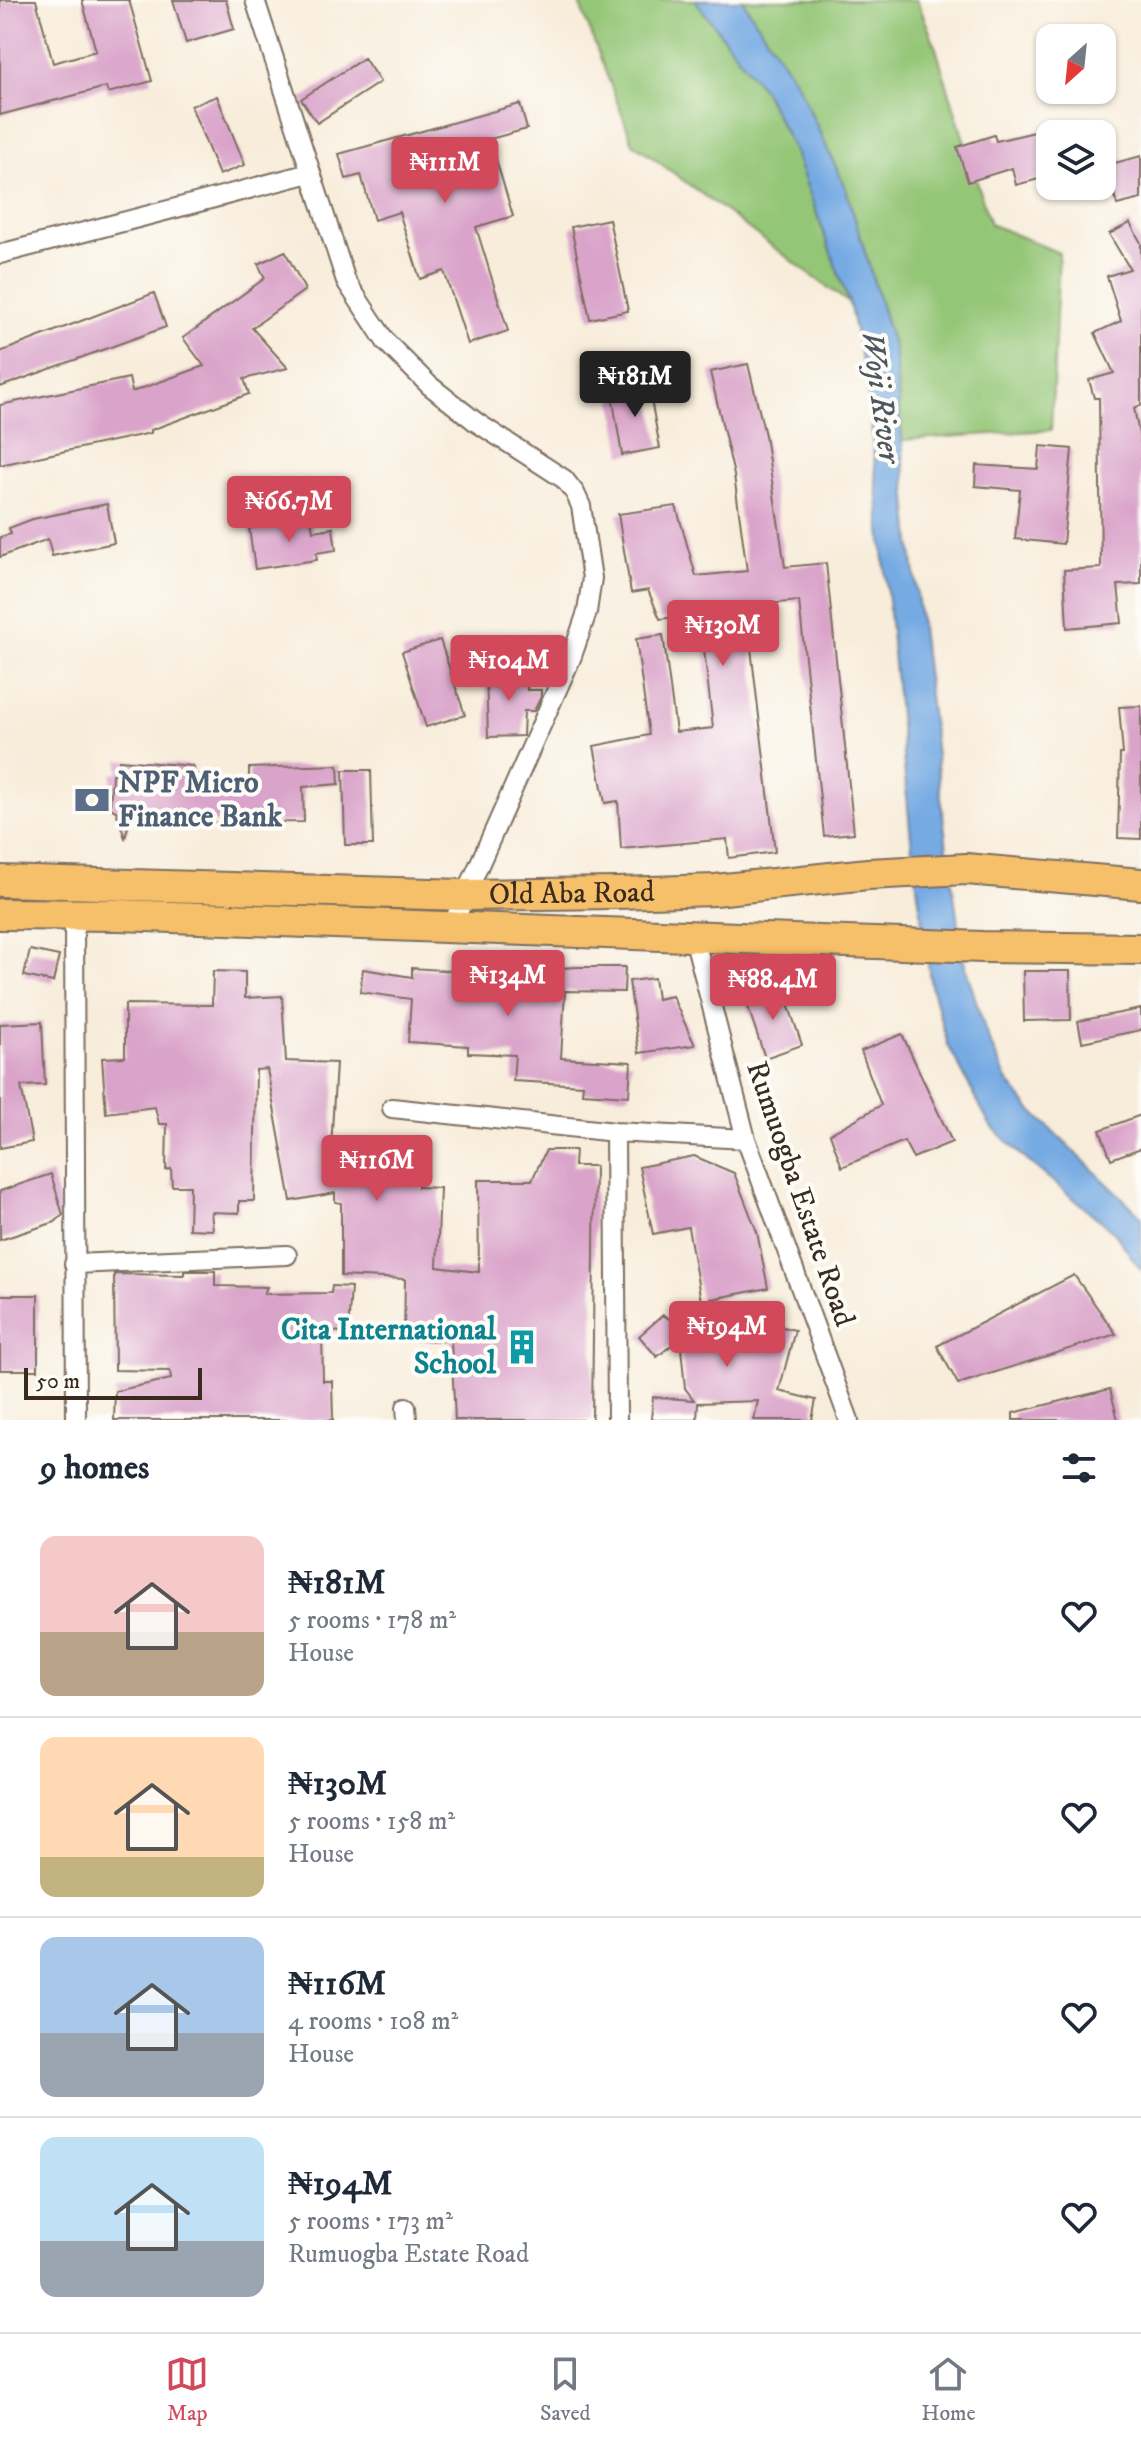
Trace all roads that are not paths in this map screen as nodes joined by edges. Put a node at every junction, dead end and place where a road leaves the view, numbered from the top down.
1 (255, 0) edge
2 (310, 173) junction
3 (0, 254) edge
4 (0, 881) edge
5 (1141, 884) edge
6 (464, 895) junction
7 (0, 914) edge
8 (74, 915) junction
9 (451, 928) junction
10 (694, 937) junction
11 (1141, 949) edge
12 (392, 1108) dead end
13 (615, 1132) junction
14 (746, 1139) junction
15 (287, 1255) dead end
16 (74, 1264) junction
17 (76, 1420) edge
18 (617, 1420) edge
19 (849, 1420) edge

1 - 2 street
2 - 3 street
2 - 6 street
4 - 6 main road, Old Aba Road
5 - 6 main road, Old Aba Road
6 - 9 street
7 - 8 main road, Old Aba Road
8 - 9 main road, Old Aba Road
8 - 16 street
9 - 10 main road, Old Aba Road
10 - 11 main road, Old Aba Road
10 - 14 street, Rumuogba Estate Road
12 - 13 street
13 - 14 street
13 - 18 street
14 - 19 street, Rumuogba Estate Road
15 - 16 street
16 - 17 street

